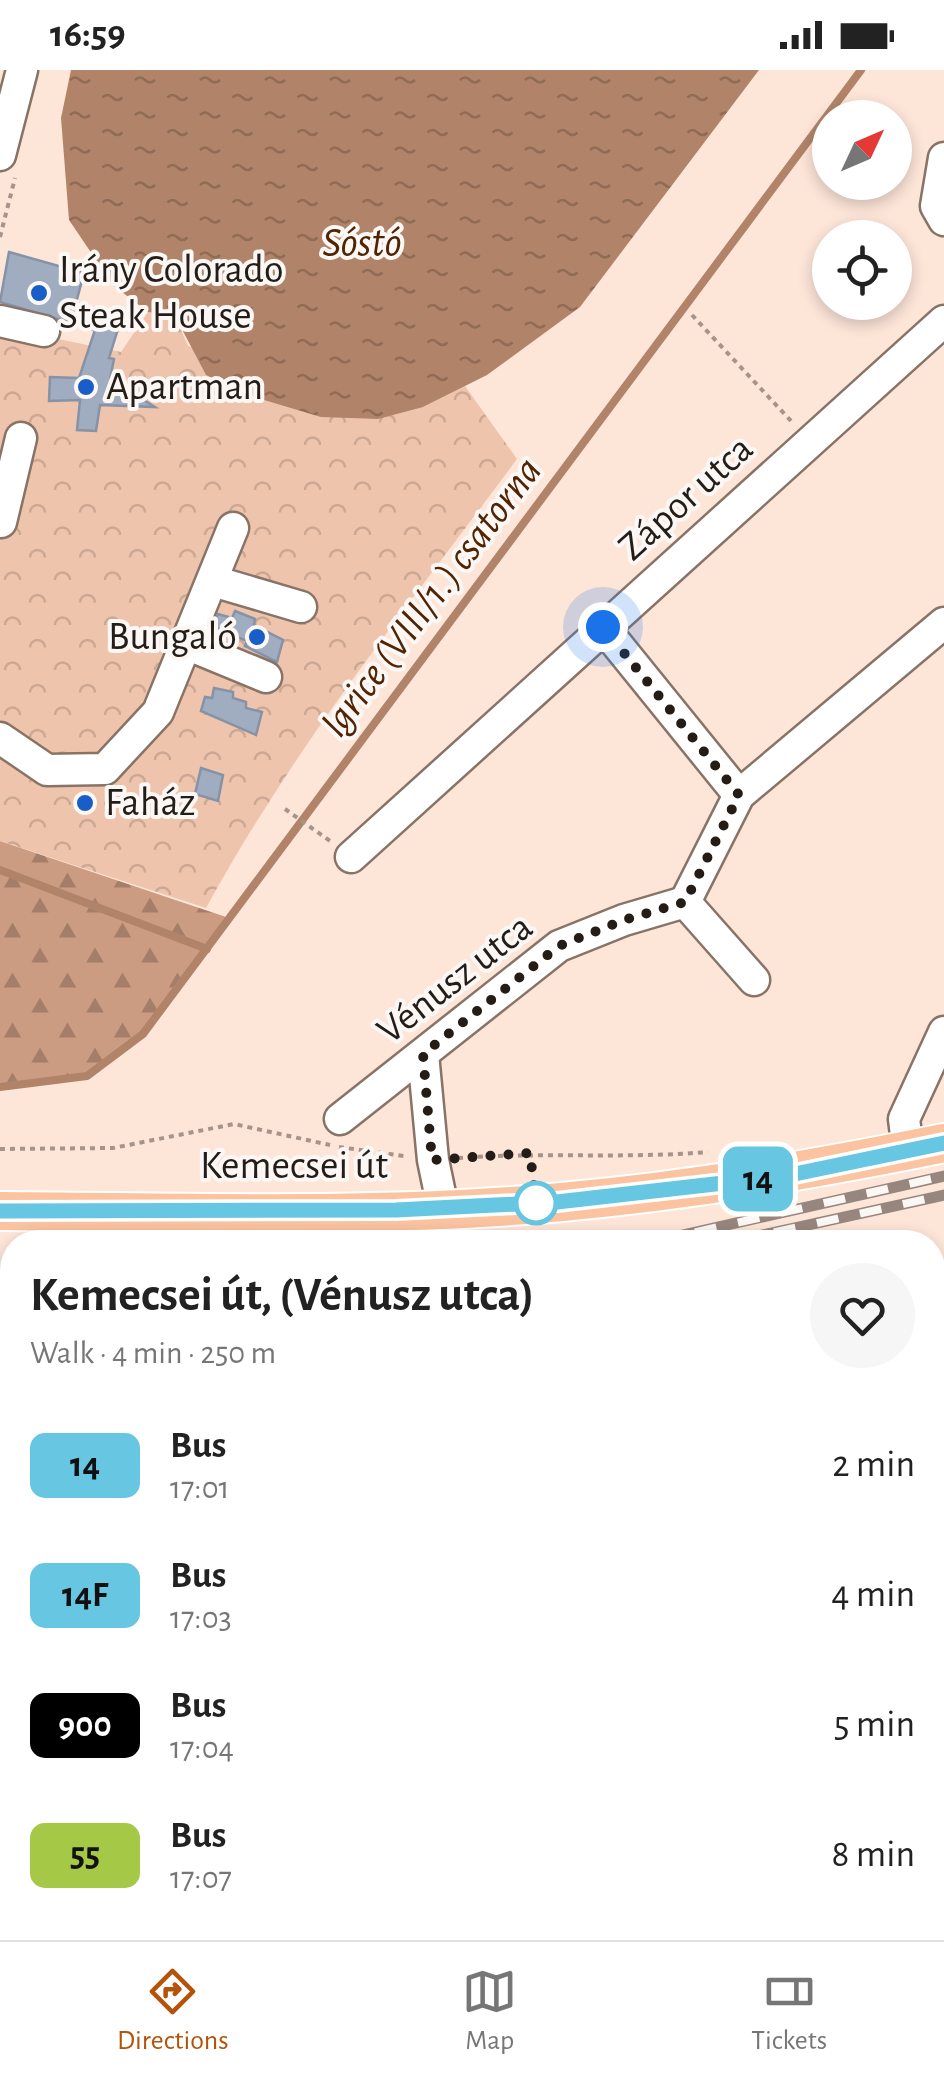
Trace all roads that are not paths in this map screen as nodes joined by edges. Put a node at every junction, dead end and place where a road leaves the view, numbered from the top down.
1 (22, 70) edge
2 (5, 114) edge
3 (0, 155) edge
4 (944, 158) edge
5 (944, 220) edge
6 (0, 321) edge
7 (944, 321) edge
8 (44, 332) dead end
9 (20, 438) dead end
10 (0, 524) edge
11 (233, 528) dead end
12 (212, 581) junction
13 (300, 607) dead end
14 (944, 623) edge
15 (603, 627) junction
16 (186, 644) junction
17 (266, 677) dead end
18 (0, 738) edge
19 (739, 795) junction
20 (350, 857) dead end
21 (685, 902) junction
22 (754, 980) dead end
23 (944, 1032) edge
24 (423, 1054) junction
25 (340, 1120) dead end
26 (926, 1146) edge
27 (443, 1208) junction
28 (0, 1211) edge

1 - 2 street
2 - 3 street
4 - 5 street
6 - 8 street
7 - 15 street, Zápor utca
9 - 10 street
11 - 12 street
12 - 13 street
12 - 16 street
14 - 19 street
15 - 19 street
15 - 20 street, Zápor utca
16 - 17 street
16 - 18 street
19 - 21 street
21 - 22 street
21 - 24 street, Vénusz utca
23 - 26 street
24 - 25 street, Vénusz utca
24 - 27 street
26 - 27 main road, Kemecsei út
27 - 28 main road, Kemecsei út

